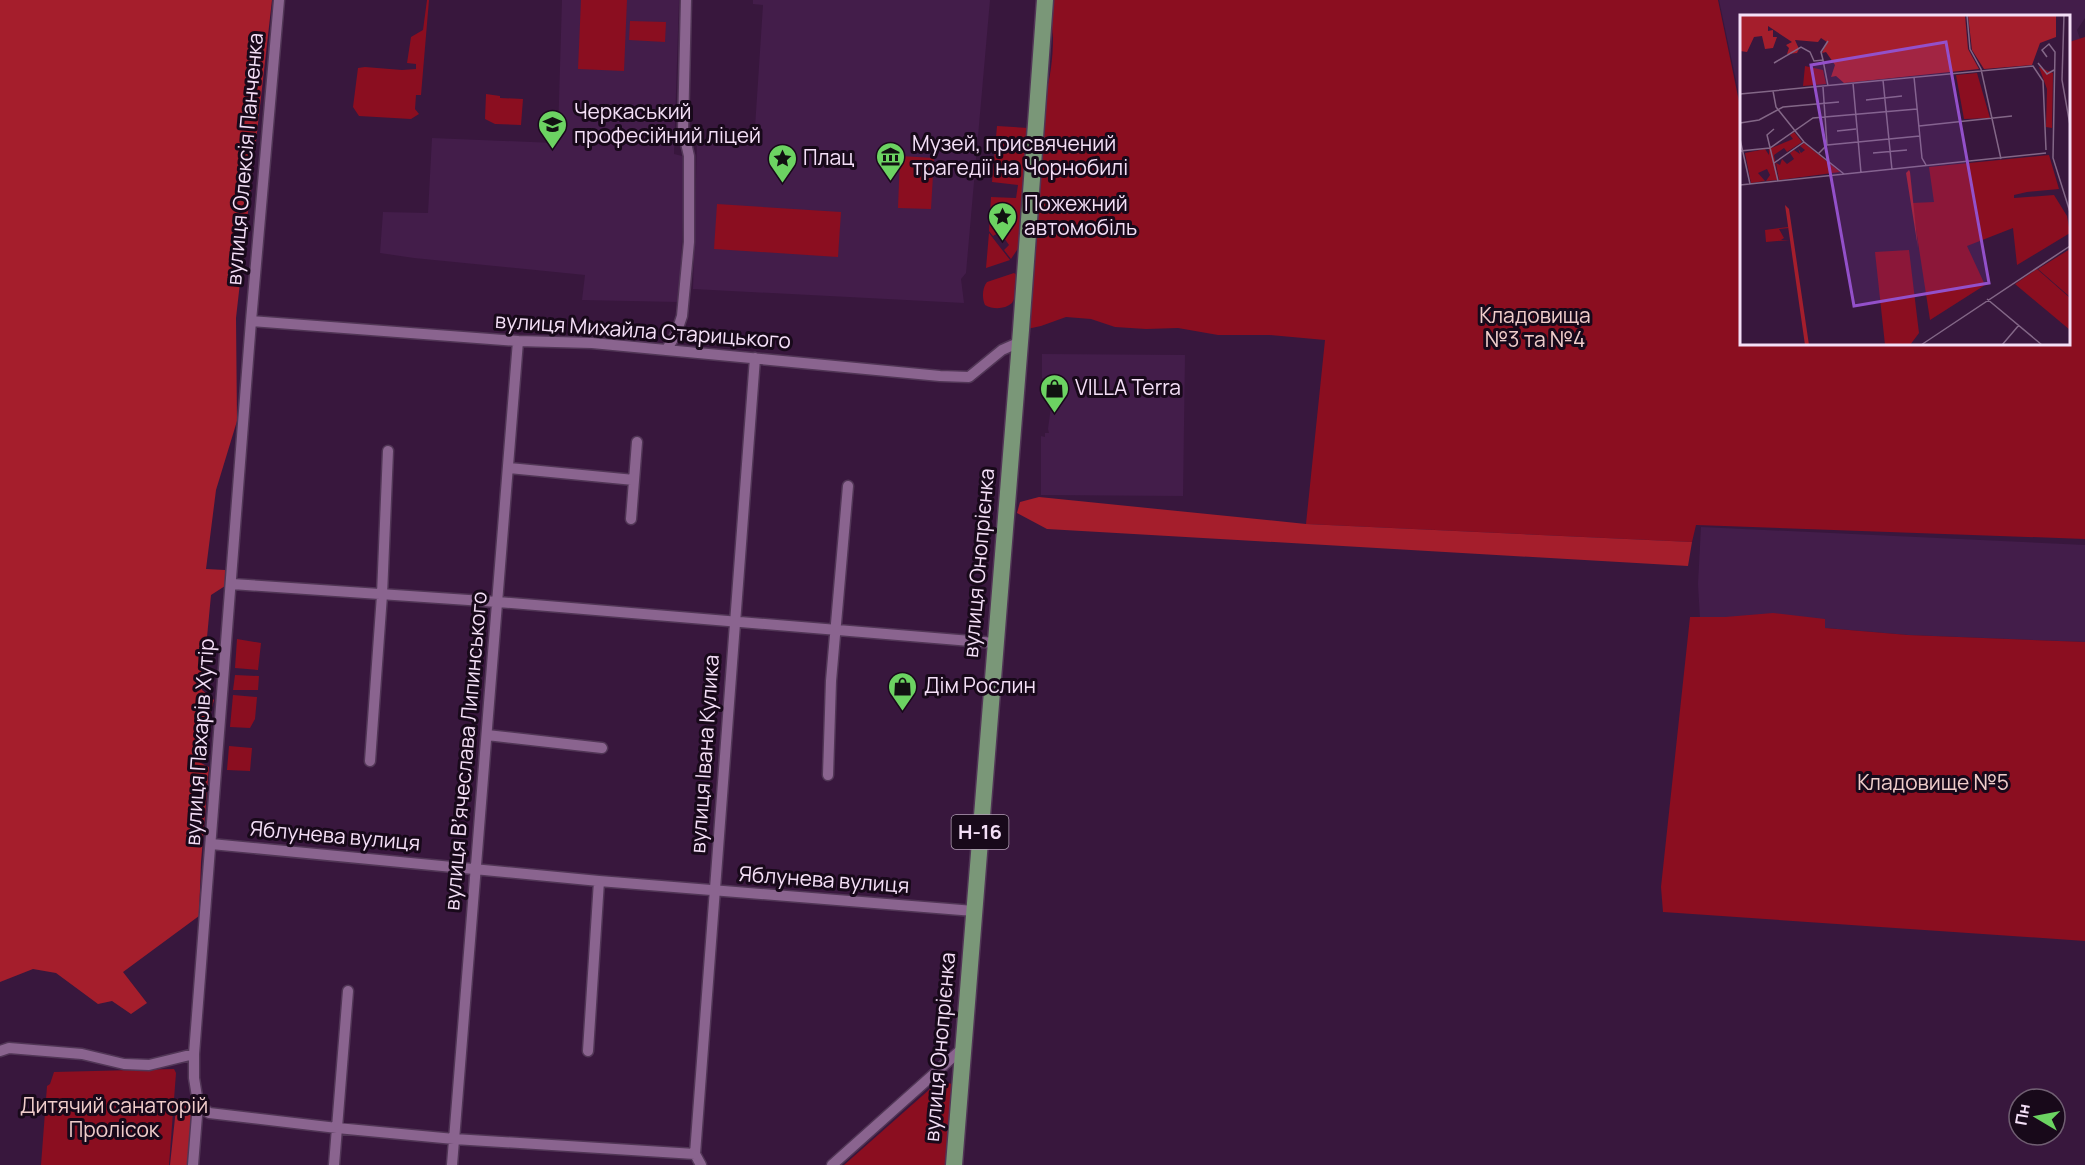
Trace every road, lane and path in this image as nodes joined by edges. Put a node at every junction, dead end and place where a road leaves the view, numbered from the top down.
1 (279, 0) edge
2 (686, 0) edge
3 (1045, 0) edge
4 (251, 321) junction
5 (518, 341) junction
6 (1020, 342) junction
7 (666, 349) junction
8 (755, 358) junction
9 (637, 442) dead end
10 (388, 451) dead end
11 (509, 468) junction
12 (634, 480) junction
13 (848, 486) dead end
14 (631, 519) dead end
15 (232, 585) junction
16 (382, 595) junction
17 (498, 602) junction
18 (734, 621) junction
19 (835, 629) junction
20 (995, 643) junction
21 (487, 735) junction
22 (602, 748) dead end
23 (370, 761) dead end
24 (828, 775) dead end
25 (211, 844) junction
26 (475, 868) junction
27 (599, 882) junction
28 (714, 891) junction
29 (974, 910) junction
30 (348, 991) dead end
31 (963, 1048) junction
32 (0, 1051) edge
33 (588, 1051) dead end
34 (194, 1054) junction
35 (198, 1102) junction
36 (338, 1128) junction
37 (454, 1139) junction
38 (695, 1154) junction
39 (193, 1165) edge
40 (334, 1165) edge
41 (452, 1165) edge
42 (701, 1165) edge
43 (832, 1165) edge
44 (954, 1165) edge

1 - 4 street, вулиця Олексія Панченка
2 - 7 street
3 - 6 main road, вулиця Онопрієнка / Н-16
4 - 5 street, вулиця Михайла Старицького
4 - 15 street, вулиця Пахарів Хутір
5 - 7 street, вулиця Михайла Старицького
5 - 11 street, вулиця Вʼячеслава Липинського
6 - 8 street, вулиця Михайла Старицького
6 - 20 main road, вулиця Онопрієнка / Н-16
7 - 8 street, вулиця Михайла Старицького
8 - 18 street, вулиця Івана Кулика
9 - 12 street
10 - 16 street
11 - 12 street
11 - 17 street, вулиця Вʼячеслава Липинського
12 - 14 street
13 - 19 street
15 - 16 street
15 - 25 street, вулиця Пахарів Хутір
16 - 17 street
16 - 23 street
17 - 18 street
17 - 21 street, вулиця Вʼячеслава Липинського
18 - 19 street
18 - 28 street, вулиця Івана Кулика
19 - 20 street
19 - 24 street
20 - 29 main road, вулиця Онопрієнка / Н-16
21 - 22 street
21 - 26 street, вулиця Вʼячеслава Липинського
25 - 26 street, Яблунева вулиця
25 - 34 street, вулиця Пахарів Хутір
26 - 27 street, Яблунева вулиця
26 - 37 street, вулиця Вʼячеслава Липинського
27 - 28 street, Яблунева вулиця
27 - 33 street
28 - 29 street, Яблунева вулиця
28 - 38 street, вулиця Івана Кулика
29 - 31 main road, вулиця Онопрієнка / Н-16
30 - 36 street
31 - 43 street
31 - 44 main road, вулиця Онопрієнка / Н-16
32 - 34 street
34 - 35 street, вулиця Пахарів Хутір
35 - 36 street
35 - 39 street, вулиця Пахарів Хутір
36 - 37 street
36 - 40 street
37 - 38 street
37 - 41 street, вулиця Вʼячеслава Липинського
38 - 42 street

